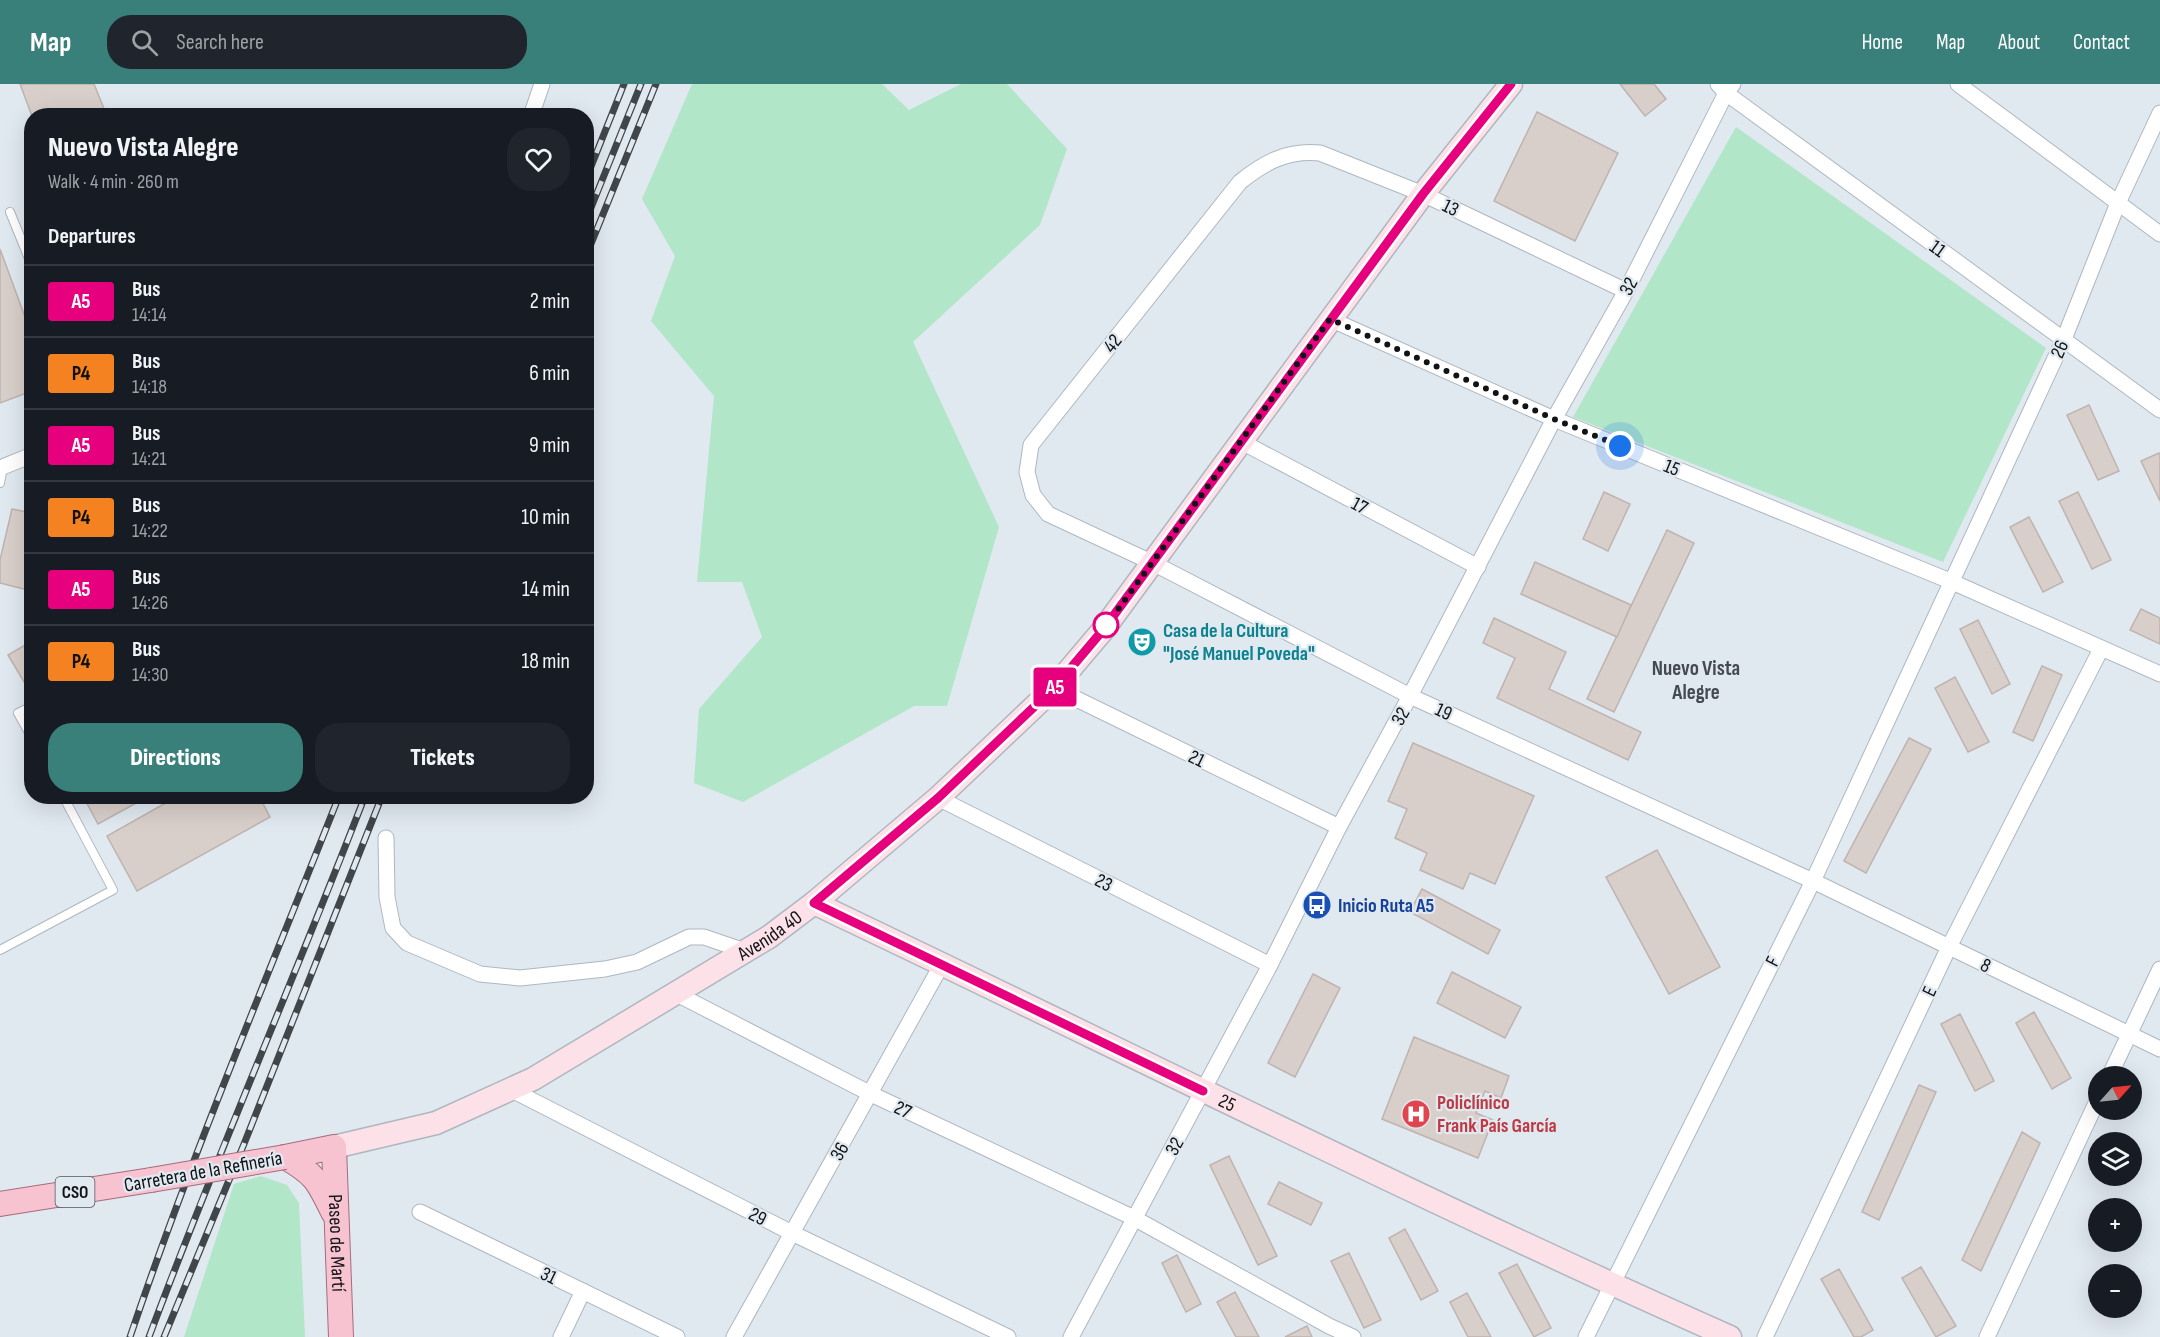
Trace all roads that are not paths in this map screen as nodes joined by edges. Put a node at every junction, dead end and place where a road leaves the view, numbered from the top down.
1 (542, 84) edge
2 (1511, 84) edge
3 (1958, 84) edge
4 (1726, 87) edge
5 (534, 108) edge
6 (2160, 113) edge
7 (1240, 182) joint
8 (1423, 194) junction
9 (2118, 203) junction
10 (10, 212) dead end
11 (2160, 234) edge
12 (24, 246) edge
13 (1626, 291) junction
14 (1330, 319) junction
15 (2064, 339) junction
16 (2160, 410) edge
17 (1554, 419) junction
18 (1242, 442) junction
19 (24, 457) edge
20 (2, 467) edge
21 (0, 483) edge
22 (1048, 514) joint
23 (1151, 562) junction
24 (1478, 567) junction
25 (1950, 581) junction
26 (2101, 649) junction
27 (2160, 674) edge
28 (1054, 688) junction
29 (1410, 696) junction
30 (24, 710) edge
31 (24, 724) edge
32 (938, 798) junction
33 (67, 804) edge
34 (1339, 827) junction
35 (386, 838) dead end
36 (1813, 881) junction
37 (814, 903) junction
38 (1949, 947) junction
39 (0, 950) edge
40 (745, 951) junction
41 (942, 964) junction
42 (1270, 965) junction
43 (2160, 969) edge
44 (675, 993) junction
45 (2129, 1035) junction
46 (2160, 1049) edge
47 (2114, 1066) edge
48 (510, 1089) junction
49 (1203, 1091) junction
50 (871, 1094) junction
51 (2089, 1120) edge
52 (334, 1147) junction
53 (285, 1157) junction
54 (0, 1204) edge
55 (420, 1212) dead end
56 (1134, 1218) junction
57 (337, 1219) junction
58 (792, 1233) junction
59 (1610, 1284) junction
60 (583, 1291) junction
61 (341, 1337) edge
62 (561, 1337) edge
63 (677, 1337) edge
64 (734, 1337) edge
65 (1008, 1337) edge
66 (1071, 1337) edge
67 (1353, 1337) edge
68 (1586, 1337) edge
69 (1730, 1337) edge
70 (1765, 1337) edge
71 (1987, 1337) edge

1 - 5 street
2 - 8 main road, Avenida 40
3 - 9 street
4 - 13 street, 32
4 - 15 street, 11
6 - 9 street, 26
7 - 8 street, 13
7 - 22 street, 42
8 - 13 street, 13
8 - 14 main road, Avenida 40
9 - 11 street
9 - 15 street, 26
10 - 12 lane
13 - 17 street, 32
14 - 17 street, 15
14 - 18 main road, Avenida 40
15 - 16 street, 11
15 - 25 street, 26
17 - 24 street, 32
17 - 25 street, 15
18 - 23 main road, Avenida 40
18 - 24 street, 17
19 - 20 street
20 - 21 lane
22 - 23 street, 19
23 - 28 main road, Avenida 40
23 - 29 street, 19
24 - 29 street, 32
25 - 26 street, 15
25 - 36 street, F
26 - 27 street, 15
26 - 38 street, E
28 - 32 main road, Avenida 40
28 - 34 street, 21
29 - 34 street, 32
29 - 36 street, 19
30 - 31 lane
32 - 37 main road, Avenida 40
32 - 42 street, 23
33 - 39 lane
34 - 42 street, 32
35 - 40 street
36 - 38 street, 8
36 - 59 street, F
37 - 40 main road, Avenida 40
37 - 41 main road, 25
38 - 45 street, 8
38 - 70 street, E
40 - 44 main road, Avenida 40
41 - 49 main road, 25
41 - 50 street, 36
42 - 49 street, 32
43 - 45 street
44 - 48 main road, Avenida 40
44 - 50 street, 27
45 - 46 street, 8
45 - 47 street
48 - 52 main road, Avenida 40
48 - 58 street, 29
49 - 56 street, 32
49 - 59 main road, 25
50 - 56 street, 27
50 - 58 street, 36
51 - 71 street
52 - 53 main road, Carretera de la Refinería / CSO
52 - 57 main road, Paseo de Martí
53 - 54 main road, Carretera de la Refinería / CSO, bridge
53 - 57 main road
55 - 60 street, 31
56 - 66 street, 32
56 - 67 street, 27
57 - 61 main road, Paseo de Martí
58 - 64 street, 36
58 - 65 street, 29
59 - 68 street, F
59 - 69 main road, 25
60 - 62 street
60 - 63 street, 31

